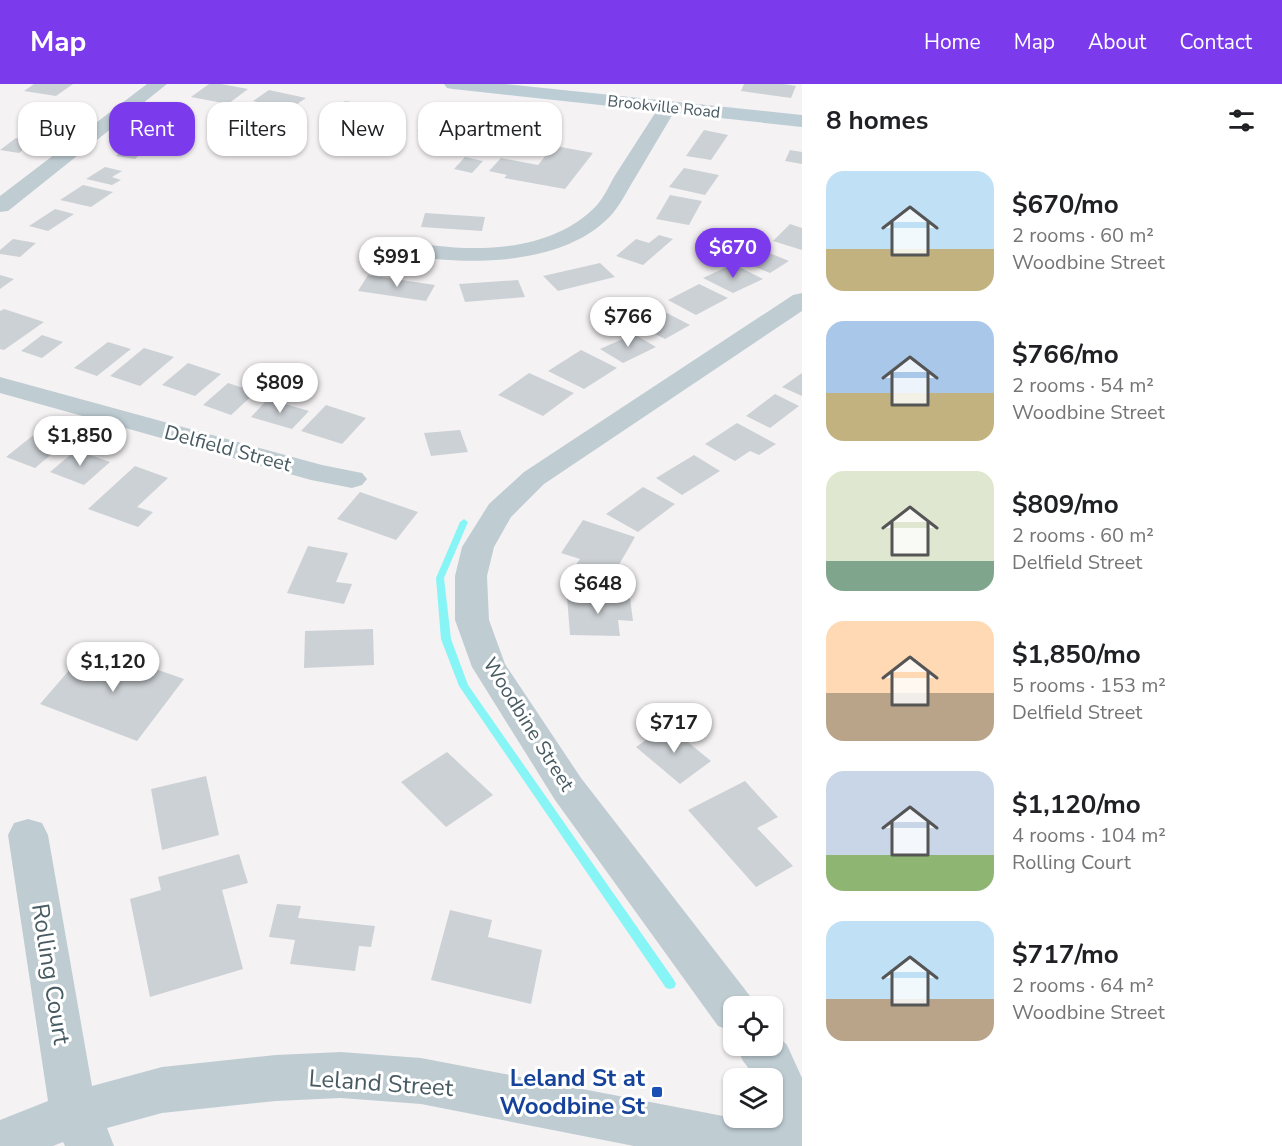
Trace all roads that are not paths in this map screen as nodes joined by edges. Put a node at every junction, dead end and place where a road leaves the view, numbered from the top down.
1 (158, 84) edge
2 (453, 84) edge
3 (495, 86) edge
4 (668, 106) junction
5 (802, 121) edge
6 (0, 206) edge
7 (396, 246) dead end
8 (802, 300) edge
9 (0, 385) edge
10 (352, 478) dead end
11 (28, 835) dead end
12 (723, 996) edge
13 (766, 1056) edge
14 (82, 1130) edge
15 (802, 1132) edge
16 (0, 1144) edge
17 (802, 1145) edge

1 - 6 street
2 - 3 main road, Brookville Road
3 - 4 main road, Brookville Road
4 - 5 main road, Brookville Road
4 - 7 street
8 - 12 street, Woodbine Street
9 - 10 street, Delfield Street
11 - 14 street, Rolling Court
13 - 15 street
14 - 16 street, Leland Street
14 - 17 street, Leland Street

